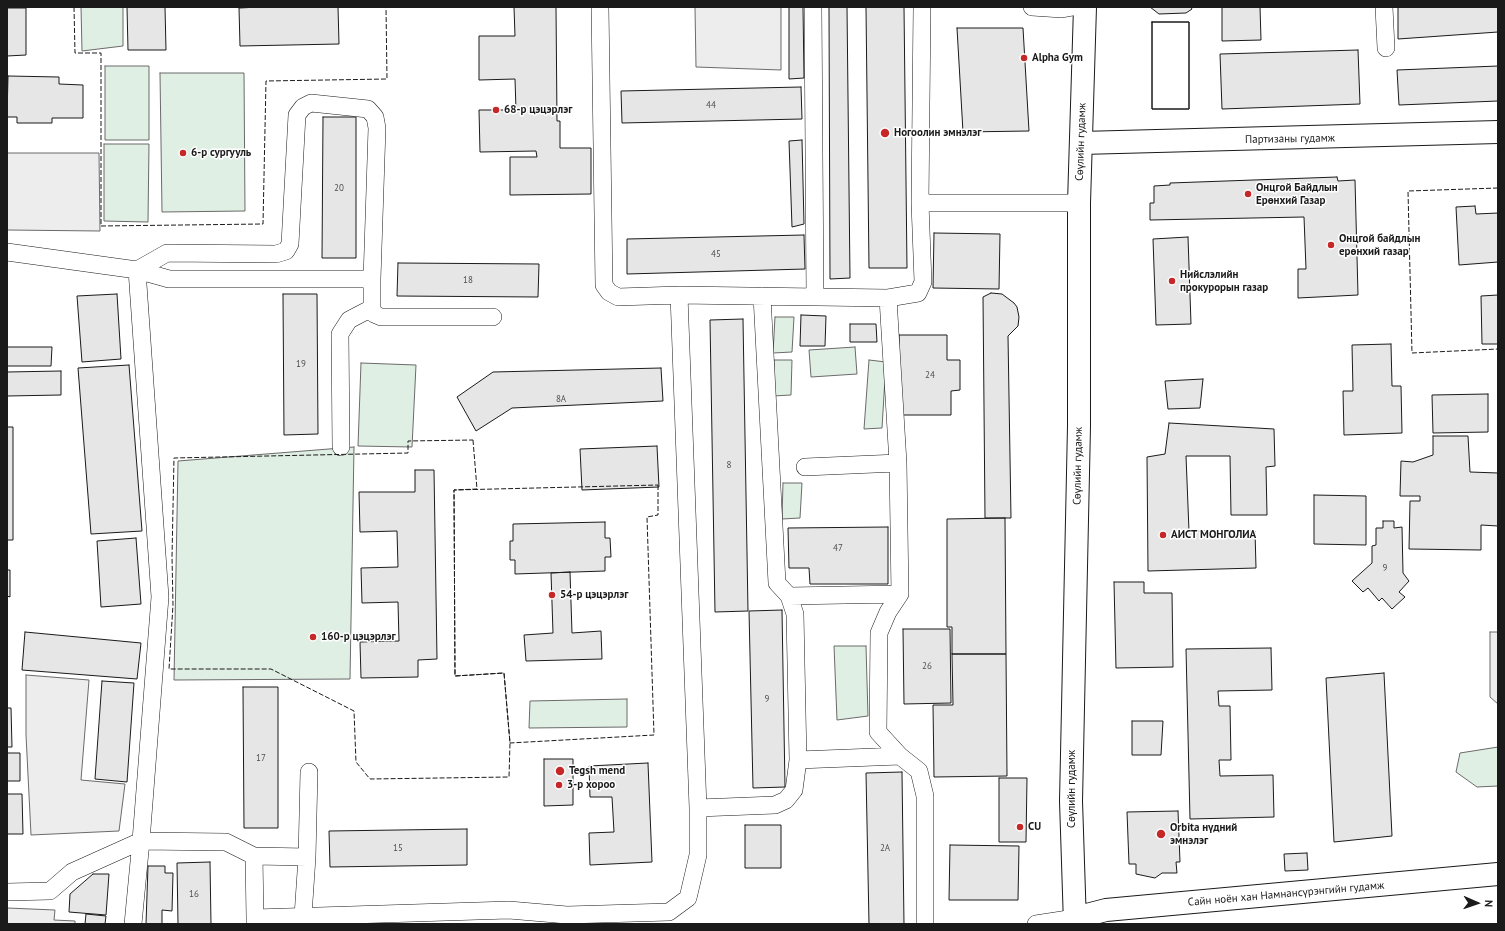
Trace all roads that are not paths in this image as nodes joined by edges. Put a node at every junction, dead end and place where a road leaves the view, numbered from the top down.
1 (600, 7) edge
2 (813, 7) edge
3 (922, 7) edge
4 (1032, 7) edge
5 (1073, 7) edge
6 (1085, 7) edge
7 (1384, 7) edge
8 (1386, 48) dead end
9 (1498, 132) edge
10 (1081, 144) junction
11 (920, 203) junction
12 (1079, 203) junction
13 (7, 252) edge
14 (137, 270) junction
15 (372, 279) junction
16 (679, 295) junction
17 (762, 296) junction
18 (815, 297) junction
19 (888, 298) junction
20 (372, 308) junction
21 (493, 316) dead end
22 (341, 447) dead end
23 (898, 463) junction
24 (805, 467) dead end
25 (900, 594) junction
26 (789, 596) junction
27 (900, 756) junction
28 (798, 760) junction
29 (309, 772) dead end
30 (698, 808) junction
31 (140, 841) junction
32 (254, 856) junction
33 (307, 857) junction
34 (1498, 874) edge
35 (7, 892) edge
36 (303, 916) junction
37 (568, 920) edge
38 (255, 921) edge
39 (1075, 921) edge
40 (133, 924) edge
41 (925, 924) edge
42 (1036, 924) edge

1 - 16 street
2 - 18 street
3 - 11 street
4 - 5 street
6 - 10 main road, Сөүлийн гудамж
7 - 8 street
9 - 10 main road, Партизаны гудамж
10 - 12 main road, Сөүлийн гудамж
11 - 12 street
11 - 19 street
12 - 39 main road, Сөүлийн гудамж
13 - 14 street
14 - 15 street
14 - 15 street
14 - 31 street
15 - 20 street
16 - 17 street
16 - 30 street
17 - 18 street
17 - 26 street
18 - 19 street
19 - 23 street
20 - 21 street
20 - 22 street
23 - 24 street
23 - 25 street
25 - 26 street
25 - 27 street
26 - 28 street
27 - 28 street
27 - 41 street
28 - 30 street
29 - 33 street
30 - 37 street
31 - 32 street
31 - 35 street
31 - 40 street
32 - 33 street
32 - 38 street
33 - 36 street
34 - 39 main road, Сайн ноён хан Намнансүрэнгийн гудамж
36 - 37 street
36 - 38 street
39 - 42 street

